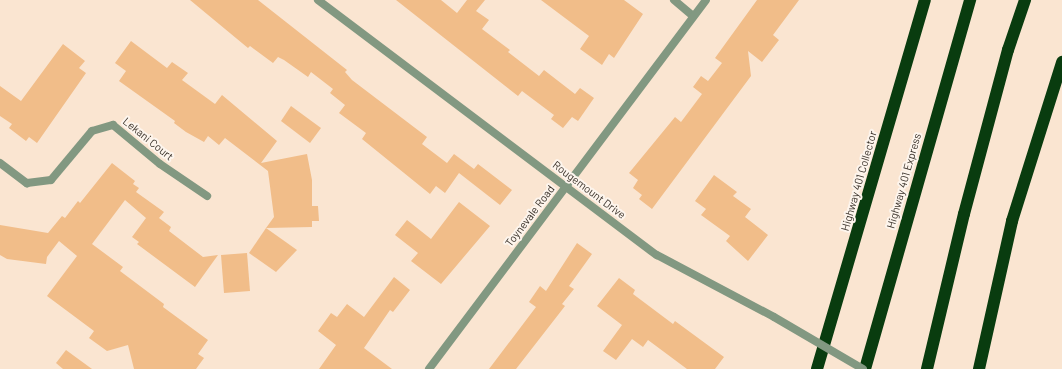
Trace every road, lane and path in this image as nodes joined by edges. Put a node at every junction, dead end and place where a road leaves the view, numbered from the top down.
1 (318, 0) edge
2 (674, 0) edge
3 (706, 0) edge
4 (925, 0) edge
5 (970, 0) edge
6 (1025, 0) edge
7 (693, 16) junction
8 (1062, 62) edge
9 (0, 163) edge
10 (566, 187) junction
11 (207, 196) dead end
12 (933, 348) junction
13 (429, 369) edge
14 (817, 369) edge
15 (864, 369) edge
16 (927, 369) edge
17 (931, 369) edge
18 (979, 369) edge

1 - 10 street, Rougemount Drive
2 - 7 street
3 - 7 street, Toynevale Road
4 - 14 highway, Highway 401 Collector
5 - 15 highway, Highway 401 Express
6 - 12 highway
7 - 10 street, Toynevale Road
8 - 18 highway
9 - 11 street, Lekani Court
10 - 13 street, Toynevale Road
10 - 15 street, Rougemount Drive, bridge
12 - 16 highway
12 - 17 highway

